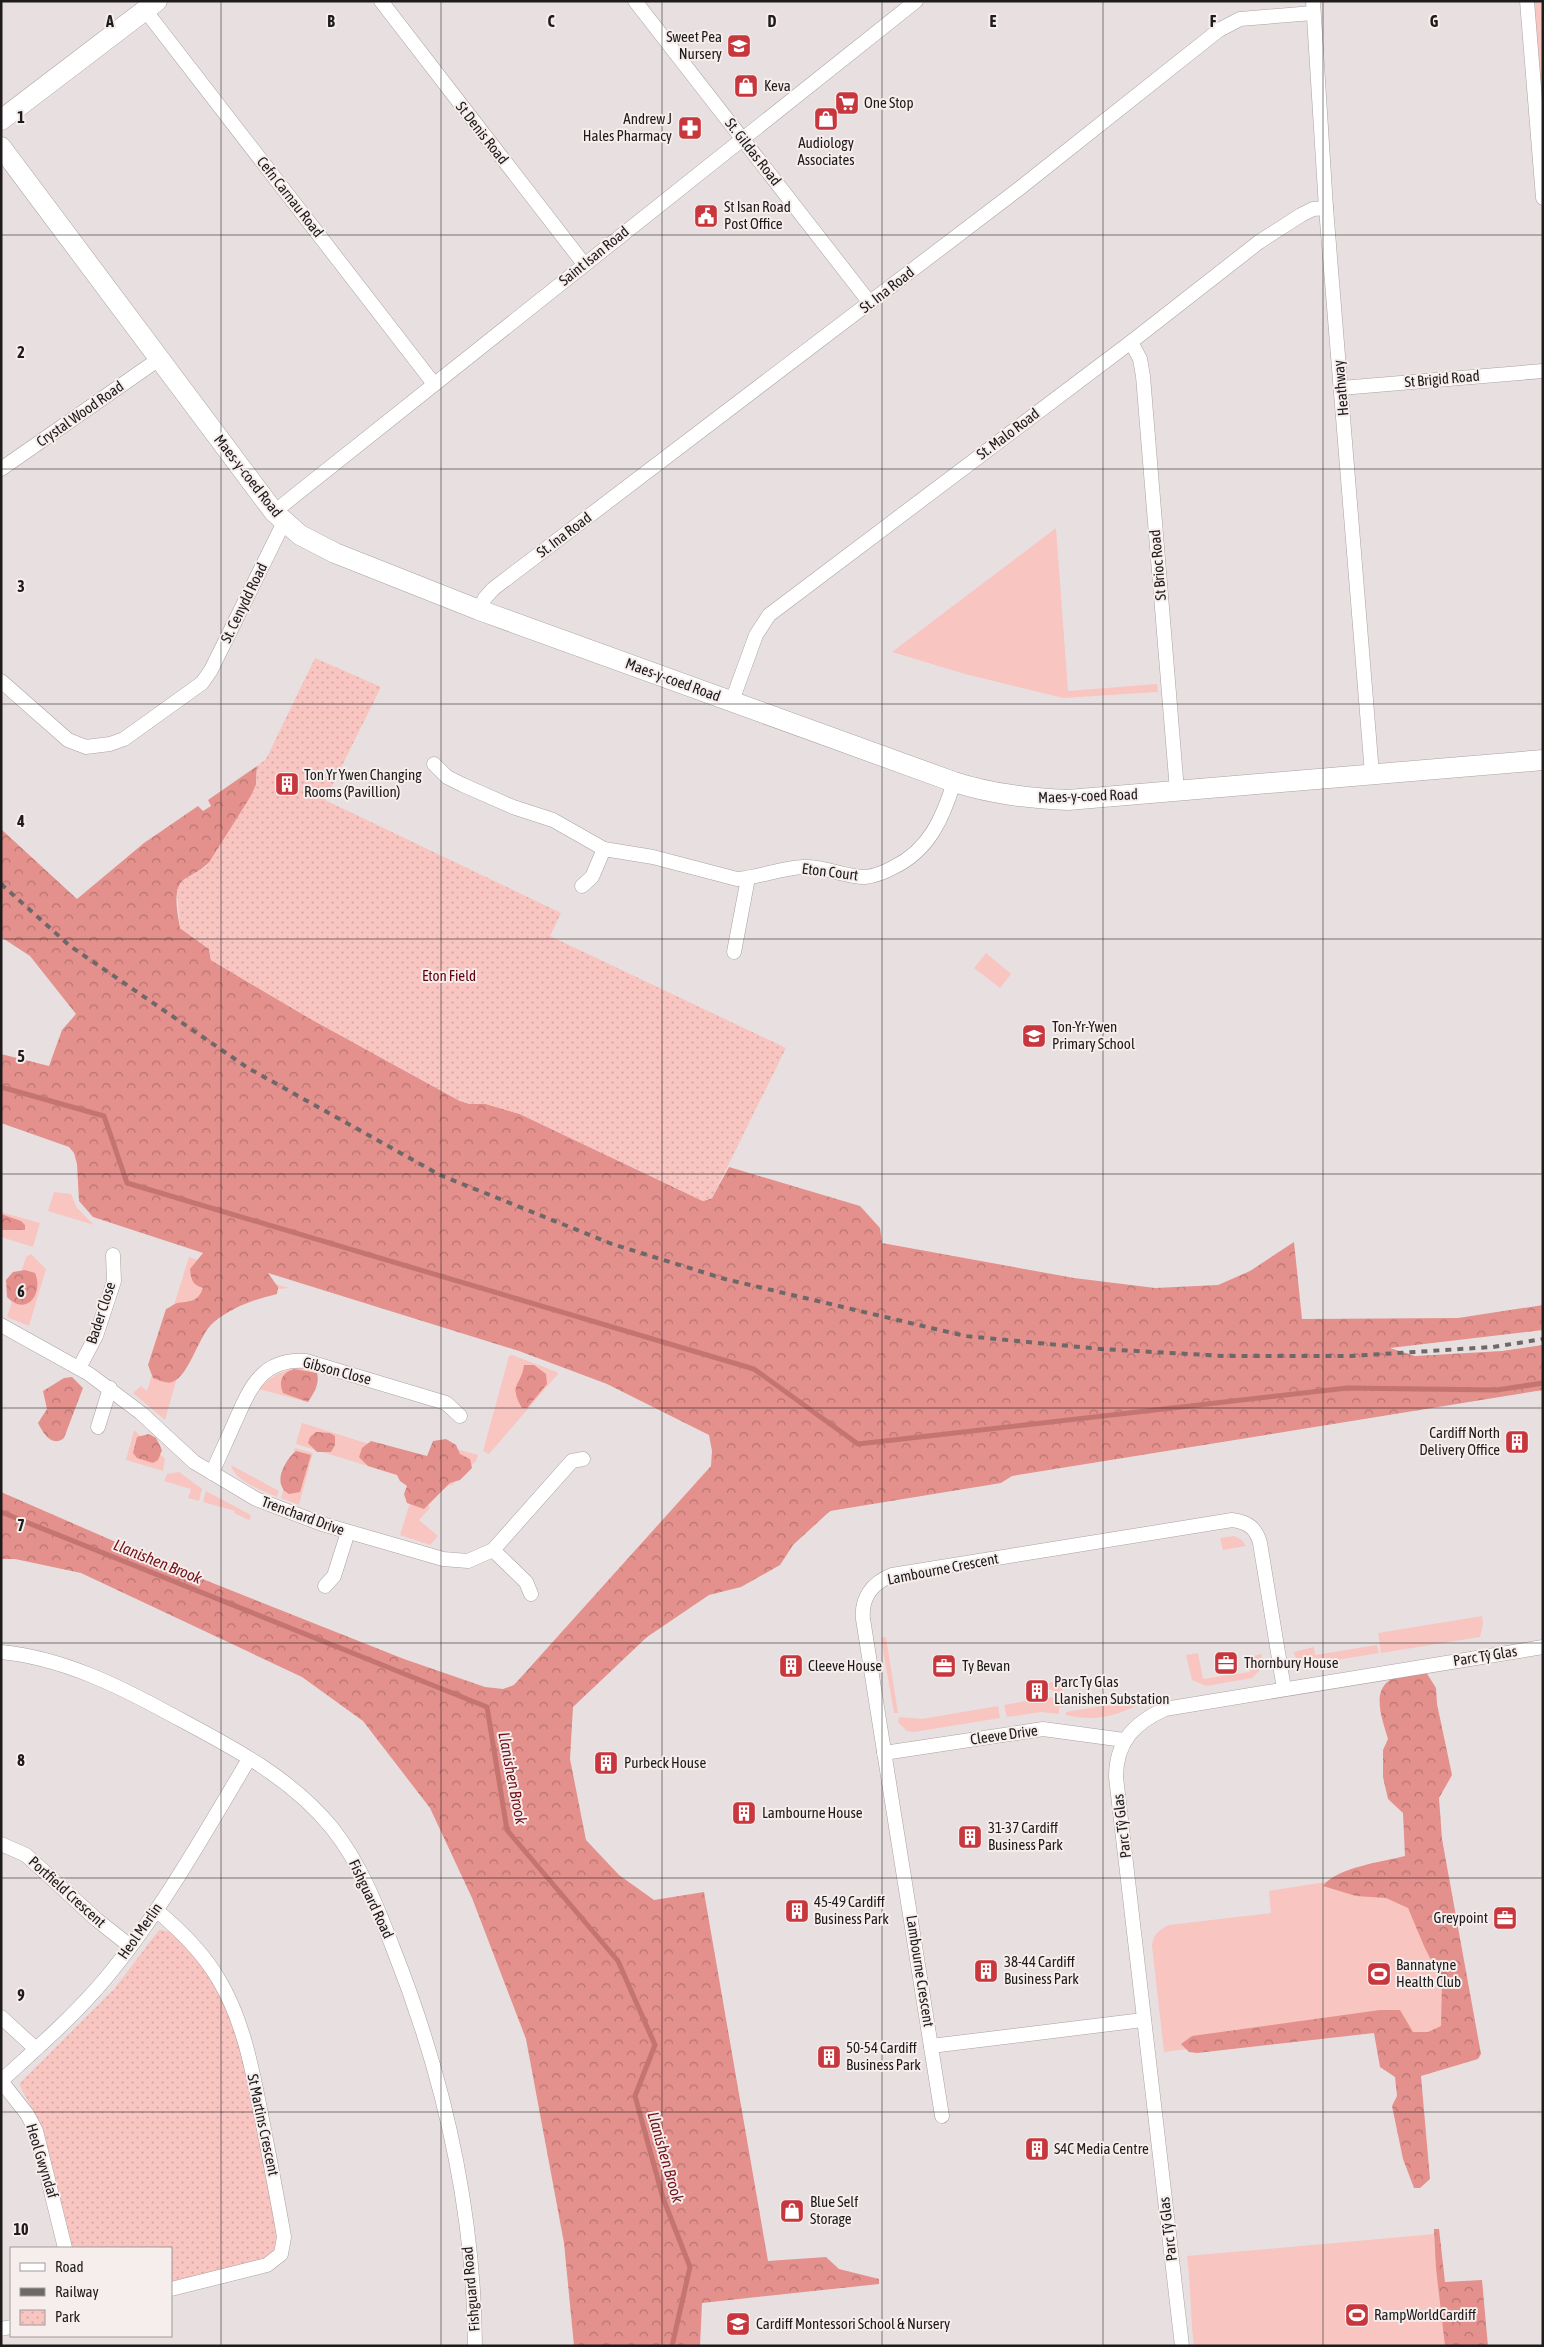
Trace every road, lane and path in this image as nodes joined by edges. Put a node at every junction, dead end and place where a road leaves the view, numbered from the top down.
1 (382, 1) edge
2 (635, 1) edge
3 (916, 1) edge
4 (1527, 1) edge
5 (151, 6) edge
6 (1313, 7) edge
7 (1, 120) edge
8 (741, 138) junction
9 (1, 147) edge
10 (1543, 198) edge
11 (1326, 208) junction
12 (584, 264) junction
13 (870, 304) junction
14 (1131, 342) junction
15 (159, 359) junction
16 (1543, 371) edge
17 (434, 384) junction
18 (1341, 388) junction
19 (1, 469) edge
20 (279, 517) junction
21 (479, 610) junction
22 (1, 681) edge
23 (732, 701) junction
24 (1543, 760) edge
25 (434, 764) dead end
26 (1372, 774) junction
27 (954, 782) junction
28 (1176, 792) junction
29 (604, 849) junction
30 (748, 878) junction
31 (582, 886) dead end
32 (734, 952) dead end
33 (113, 1255) dead end
34 (1, 1325) edge
35 (79, 1368) junction
36 (110, 1388) junction
37 (460, 1416) dead end
38 (98, 1427) dead end
39 (583, 1459) dead end
40 (212, 1474) junction
41 (348, 1532) junction
42 (493, 1550) junction
43 (324, 1586) dead end
44 (531, 1594) dead end
45 (1543, 1647) edge
46 (1, 1652) edge
47 (1284, 1689) junction
48 (1124, 1740) junction
49 (884, 1753) junction
50 (249, 1759) junction
51 (1, 1844) edge
52 (156, 1910) junction
53 (130, 1946) junction
54 (1, 2017) edge
55 (1143, 2020) junction
56 (931, 2046) junction
57 (36, 2049) junction
58 (1, 2081) edge
59 (942, 2116) dead end
60 (65, 2247) edge
61 (172, 2289) edge
62 (475, 2346) edge
63 (1182, 2346) edge

1 - 12 street, St Denis Road
2 - 8 street, St. Gildas Road
3 - 8 street, Saint Isan Road
4 - 10 street
5 - 7 street
5 - 17 street, Cefn Carnau Road
6 - 11 street, Heathway
6 - 13 street, St. Ina Road
8 - 12 street, Saint Isan Road
8 - 13 street, St. Gildas Road
9 - 15 street, Maes-y-coed Road
11 - 14 street, St. Malo Road
11 - 18 street, Heathway
12 - 17 street, Saint Isan Road
13 - 21 street, St. Ina Road
14 - 23 street, St. Malo Road
14 - 28 street, St Brioc Road
15 - 19 street, Crystal Wood Road
15 - 20 street, Maes-y-coed Road
16 - 18 street, St Brigid Road
17 - 20 street, Saint Isan Road
18 - 26 street, Heathway
20 - 21 street, Maes-y-coed Road
20 - 22 street, St. Cenydd Road
21 - 23 street, Maes-y-coed Road
23 - 27 street, Maes-y-coed Road
24 - 26 street, Maes-y-coed Road
25 - 29 street, Eton Court
26 - 28 street, Maes-y-coed Road
27 - 28 street, Maes-y-coed Road
27 - 30 street, Eton Court
29 - 30 street, Eton Court
29 - 31 street
30 - 32 street
33 - 35 street, Bader Close
34 - 35 street, Trenchard Drive
35 - 36 street, Trenchard Drive
36 - 38 street
36 - 40 street, Trenchard Drive
37 - 40 street, Gibson Close
39 - 42 street, Trenchard Drive
40 - 41 street, Trenchard Drive
41 - 42 street, Trenchard Drive
41 - 43 street
42 - 44 street
45 - 47 street, Parc Tŷ Glas
46 - 50 street, Fishguard Road
47 - 48 street, Parc Tŷ Glas
47 - 49 street, Lambourne Crescent
48 - 49 street, Cleeve Drive
48 - 55 street, Parc Tŷ Glas
49 - 56 street, Lambourne Crescent
50 - 52 street, Heol Merlin
50 - 62 street, Fishguard Road
51 - 53 street, Portfield Crescent
52 - 53 street, Heol Merlin
52 - 61 street, St Martins Crescent
53 - 57 street, Heol Merlin
54 - 57 street
55 - 56 street, Lambourne Crescent
55 - 63 street, Parc Tŷ Glas
56 - 59 street, Lambourne Crescent
57 - 58 street, Heol Merlin
58 - 60 street, Heol Gwyndaf

